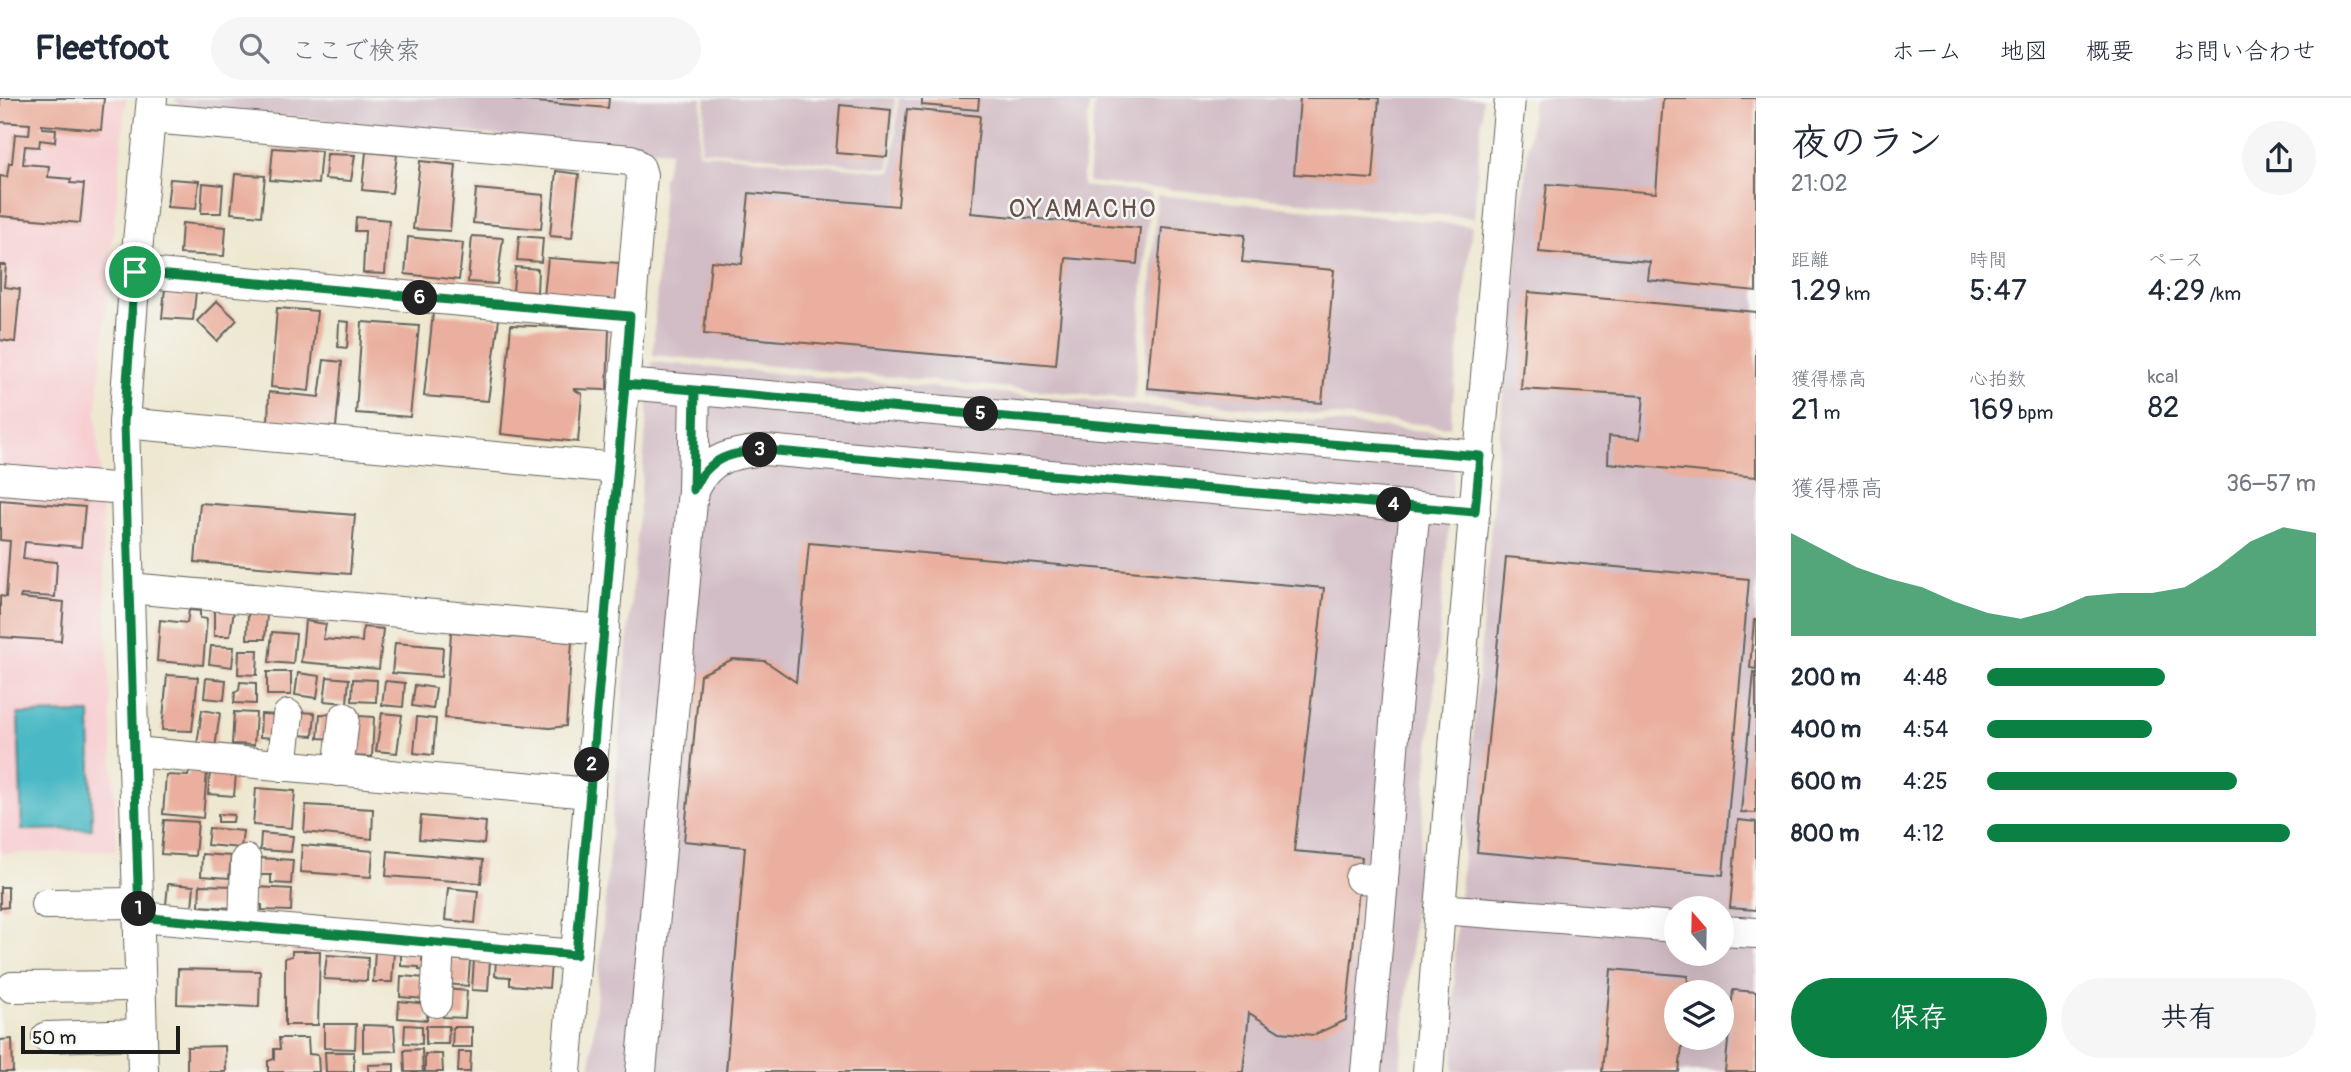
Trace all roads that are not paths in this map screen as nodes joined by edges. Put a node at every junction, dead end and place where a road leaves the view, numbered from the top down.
1 (1510, 98) edge
2 (152, 108) edge
3 (135, 272) junction
4 (630, 316) junction
5 (625, 384) junction
6 (695, 390) junction
7 (124, 423) junction
8 (1480, 456) junction
9 (617, 468) junction
10 (0, 479) edge
11 (125, 489) junction
12 (693, 490) junction
13 (1415, 507) junction
14 (1475, 512) junction
15 (129, 588) junction
16 (604, 631) junction
17 (288, 715) dead end
18 (344, 718) dead end
19 (134, 752) junction
20 (282, 766) junction
21 (338, 771) junction
22 (590, 793) junction
23 (246, 860) dead end
24 (46, 904) dead end
25 (1440, 909) junction
26 (139, 910) junction
27 (244, 926) junction
28 (1664, 926) edge
29 (1734, 932) edge
30 (1756, 933) edge
31 (439, 942) junction
32 (576, 955) junction
33 (141, 986) junction
34 (12, 988) dead end
35 (436, 1002) dead end
36 (142, 1034) junction
37 (47, 1037) dead end
38 (143, 1072) edge
39 (566, 1072) edge
40 (642, 1072) edge
41 (1366, 1072) edge
42 (1428, 1072) edge

1 - 8 street
2 - 3 street
2 - 4 street
3 - 4 street
3 - 7 street
4 - 5 street
5 - 6 street
5 - 9 street
6 - 8 street
6 - 12 street
7 - 9 street
7 - 11 street
8 - 14 street
9 - 16 street
10 - 11 street
11 - 15 street
12 - 13 street
12 - 40 street
13 - 14 street
13 - 41 street
14 - 25 street
15 - 16 street
15 - 19 street
16 - 22 street
17 - 20 street
18 - 21 street
19 - 20 street
19 - 26 street
20 - 21 street
21 - 22 street
22 - 32 street
23 - 27 street
24 - 26 street
25 - 28 street
25 - 42 street
26 - 27 street
26 - 33 street
27 - 31 street
29 - 30 street
31 - 32 street
31 - 35 street
32 - 39 street
33 - 34 street
33 - 36 street
36 - 37 street
36 - 38 street

